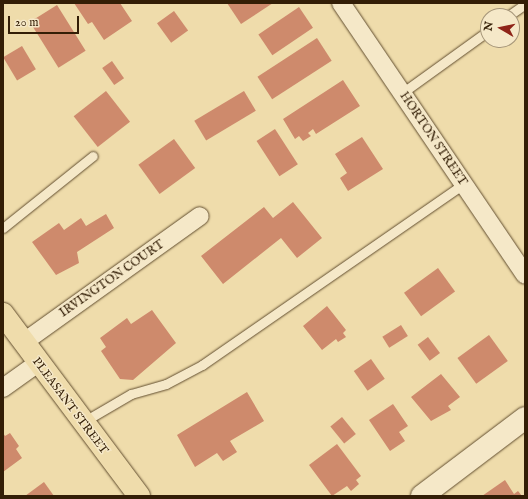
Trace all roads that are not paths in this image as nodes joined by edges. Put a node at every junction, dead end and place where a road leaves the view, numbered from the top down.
1 (341, 3) edge
2 (480, 37) edge
3 (402, 93) junction
4 (93, 156) dead end
5 (463, 184) junction
6 (200, 216) dead end
7 (3, 228) edge
8 (525, 275) edge
9 (3, 314) edge
10 (24, 342) junction
11 (38, 363) junction
12 (3, 388) edge
13 (525, 418) edge
14 (82, 423) junction
15 (139, 496) edge
16 (422, 496) edge

1 - 3 street, HORTON STREET
2 - 3 lane
3 - 5 street, HORTON STREET
4 - 7 lane
5 - 8 street, HORTON STREET
5 - 14 lane
6 - 10 street, IRVINGTON COURT
9 - 10 highway, PLEASANT STREET
10 - 11 highway, PLEASANT STREET
11 - 12 street
11 - 14 highway, PLEASANT STREET
13 - 16 main road
14 - 15 highway, PLEASANT STREET

